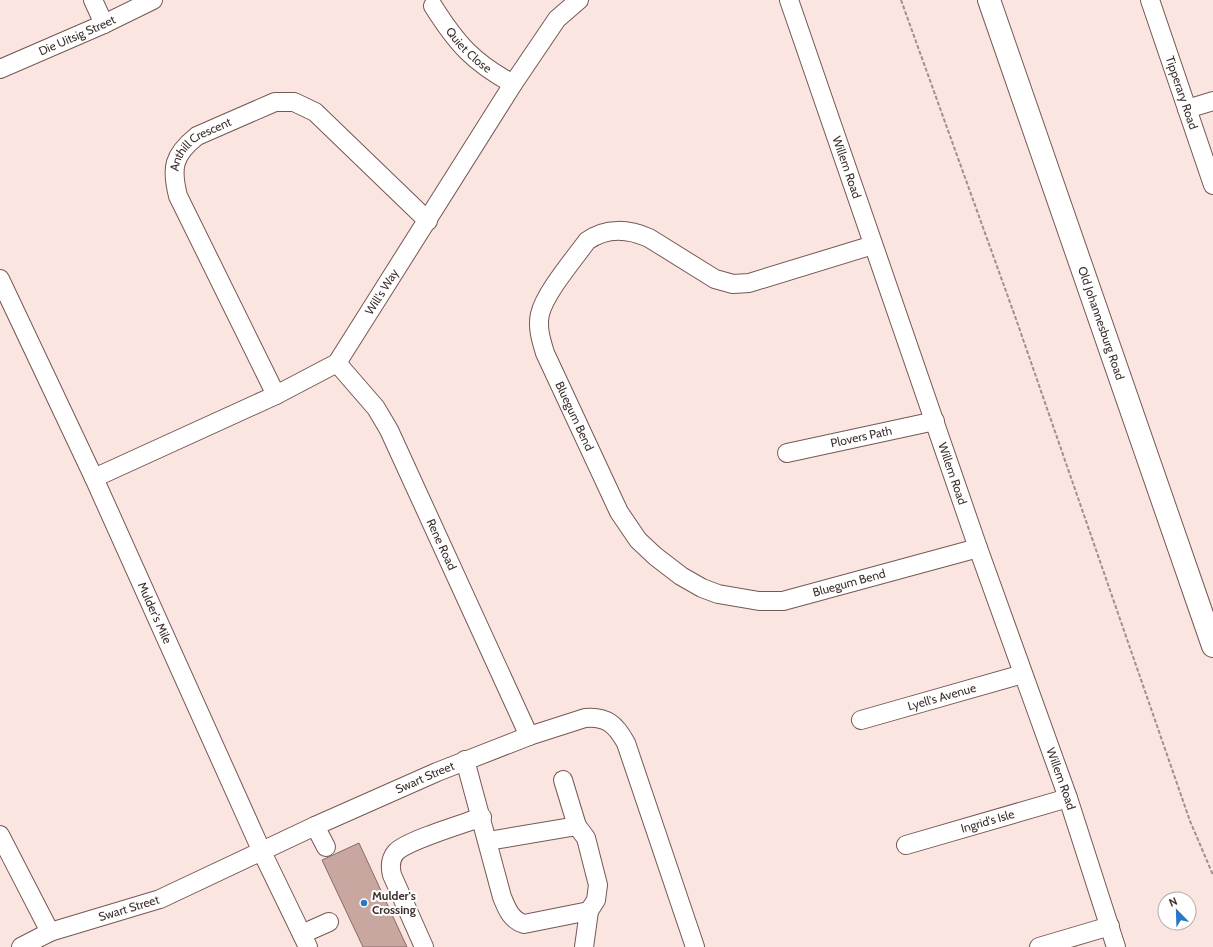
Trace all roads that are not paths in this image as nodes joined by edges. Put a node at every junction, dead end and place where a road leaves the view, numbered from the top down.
1 (93, 0) edge
2 (154, 0) edge
3 (579, 0) edge
4 (789, 0) edge
5 (989, 0) edge
6 (1150, 0) edge
7 (433, 6) dead end
8 (104, 24) junction
9 (0, 69) edge
10 (513, 84) junction
11 (1213, 101) edge
12 (1187, 109) junction
13 (1213, 185) edge
14 (428, 221) junction
15 (873, 245) junction
16 (0, 279) edge
17 (337, 363) junction
18 (276, 395) junction
19 (935, 421) junction
20 (787, 453) dead end
21 (94, 478) junction
22 (978, 548) junction
23 (1213, 646) edge
24 (1023, 674) junction
25 (860, 720) dead end
26 (529, 736) junction
27 (465, 760) junction
28 (563, 780) dead end
29 (1068, 798) junction
30 (482, 817) junction
31 (315, 826) junction
32 (577, 826) junction
33 (0, 835) edge
34 (488, 841) junction
35 (906, 845) dead end
36 (326, 847) dead end
37 (262, 852) junction
38 (589, 911) junction
39 (329, 922) dead end
40 (1110, 926) junction
41 (50, 932) junction
42 (306, 940) edge
43 (21, 947) edge
44 (424, 947) edge
45 (584, 947) edge
46 (695, 947) edge
47 (1039, 947) edge
48 (1116, 947) edge

1 - 8 street
2 - 8 street, Die Uitsig Street
3 - 10 street, Will's Way
4 - 15 street, Willem Road
5 - 23 main road, Old Johannesburg Road
6 - 12 street, Tipperary Road
7 - 10 street, Quiet Close
8 - 9 street, Die Uitsig Street
10 - 14 street, Will's Way
11 - 12 street
12 - 13 street, Tipperary Road
14 - 17 street, Will's Way
14 - 18 street, Anthill Crescent
15 - 19 street, Willem Road
15 - 22 street, Bluegum Bend
16 - 21 street, Mulder's Mile
17 - 18 street, Will's Way
17 - 26 street, Rene Road
18 - 21 street, Will's Way
19 - 20 street, Plovers Path
19 - 22 street, Willem Road
21 - 37 street, Mulder's Mile
22 - 24 street, Willem Road
24 - 25 street, Lyell's Avenue
24 - 29 street, Willem Road
26 - 27 street, Swart Street
26 - 46 street, Swart Street
27 - 30 street
27 - 31 street, Swart Street
28 - 32 street
29 - 35 street, Ingrid's Isle
29 - 40 street, Willem Road
30 - 34 street
30 - 44 street
31 - 36 street
31 - 37 street, Swart Street
32 - 34 street
32 - 38 street
33 - 41 street
34 - 38 street
37 - 41 street, Swart Street
37 - 42 street, Mulder's Mile
38 - 45 street
39 - 42 street
40 - 47 street
40 - 48 street, Willem Road
41 - 43 street, Swart Street

